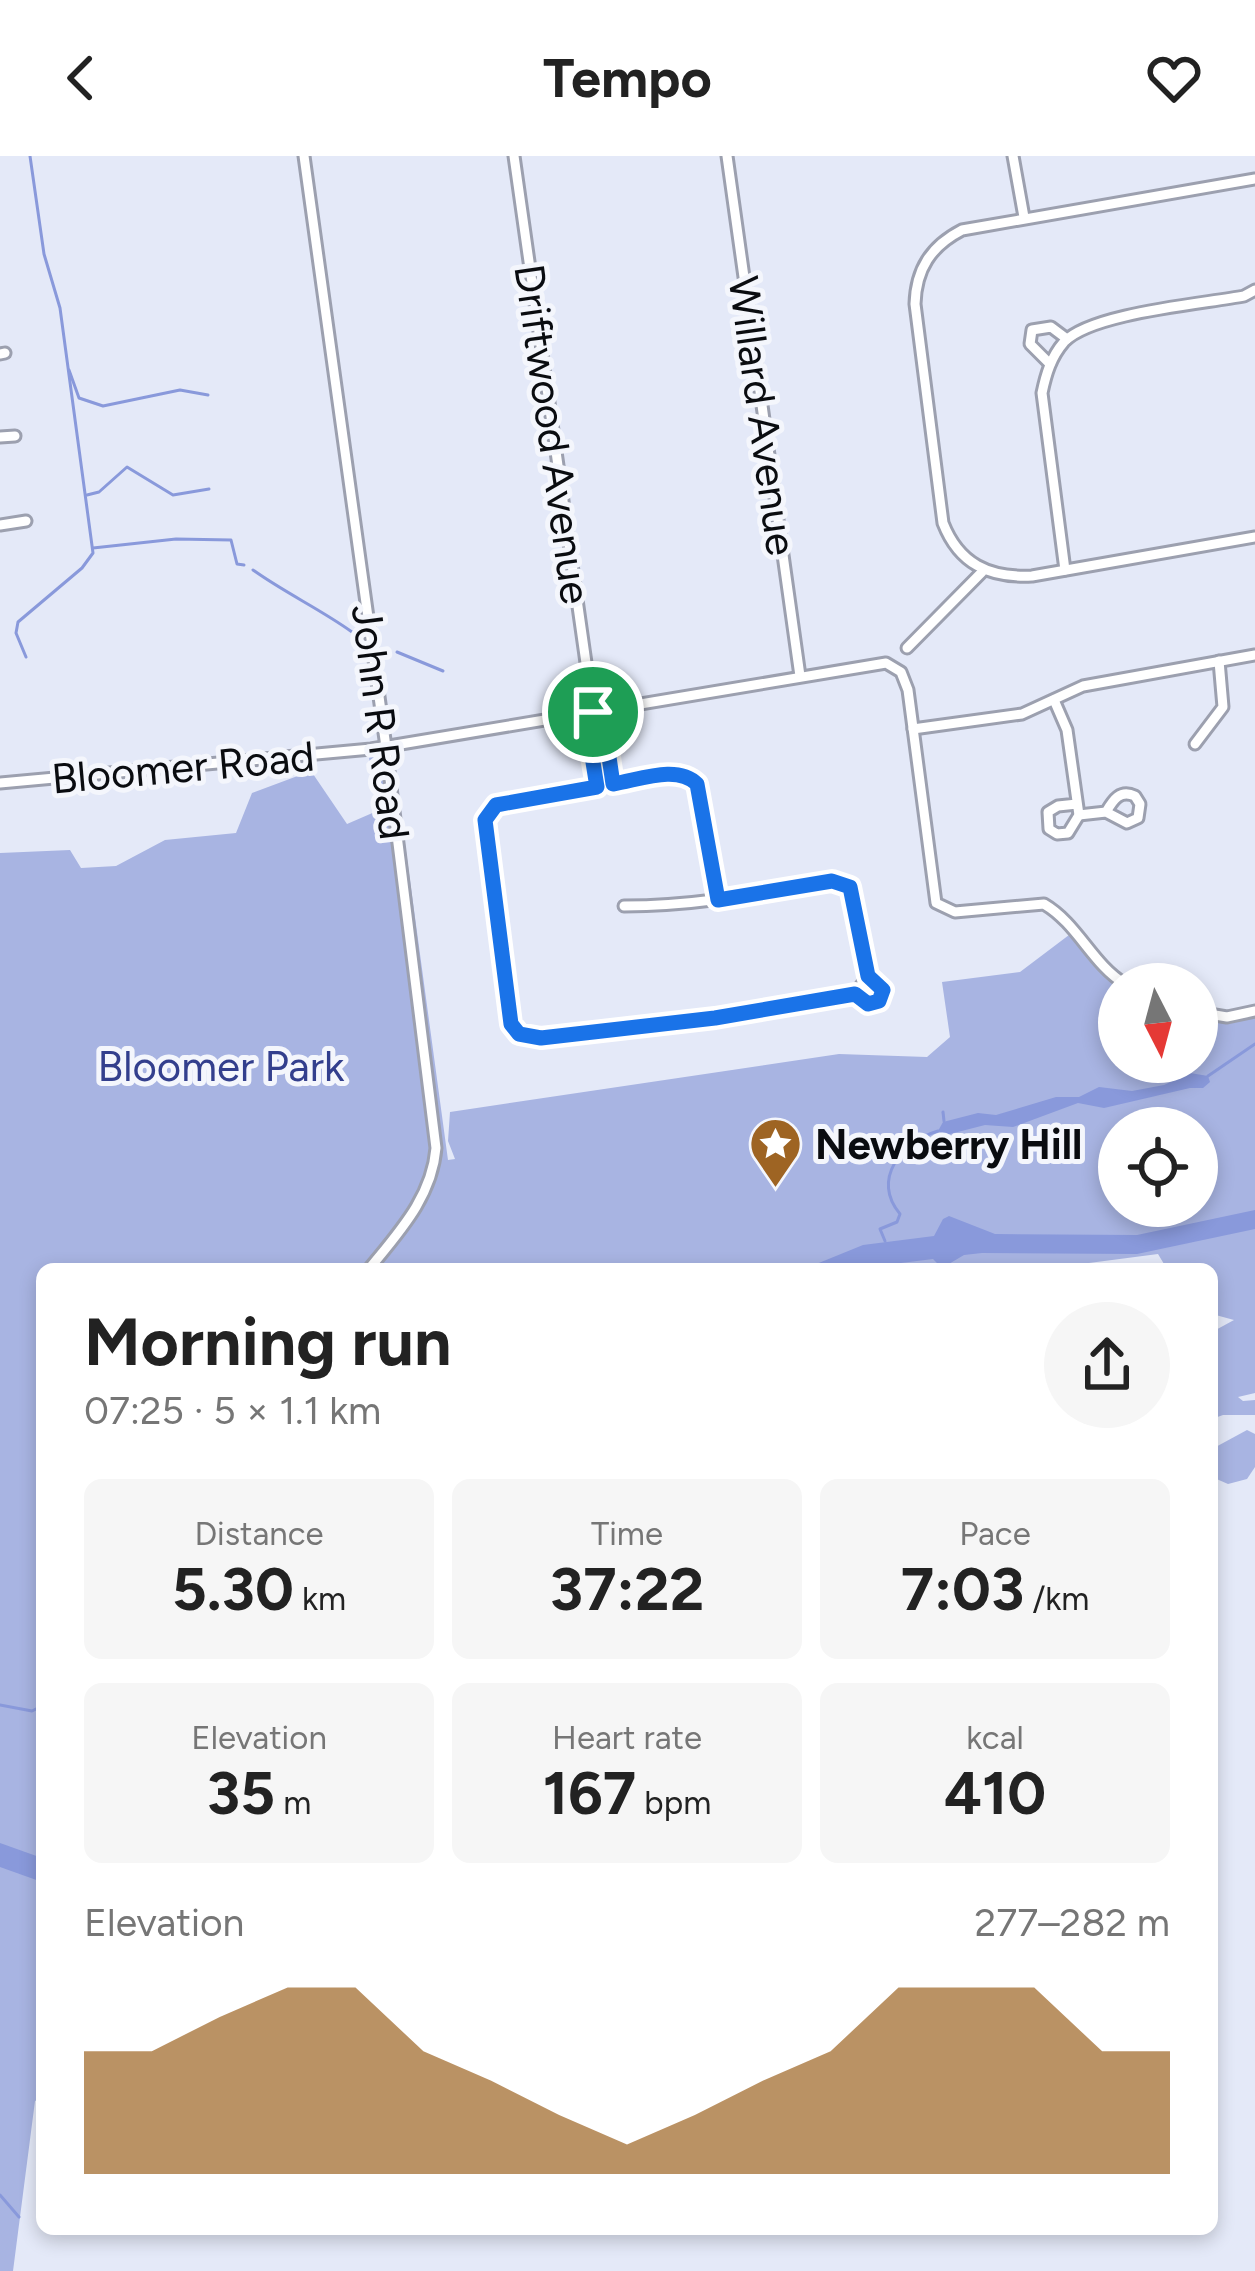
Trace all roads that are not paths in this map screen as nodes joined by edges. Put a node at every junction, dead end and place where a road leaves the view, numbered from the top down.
1 (306, 156) edge
2 (514, 156) edge
3 (727, 156) edge
4 (1013, 156) edge
5 (1255, 179) edge
6 (1024, 217) junction
7 (1255, 290) edge
8 (1067, 339) junction
9 (1050, 364) junction
10 (14, 436) dead end
11 (0, 437) edge
12 (26, 521) dead end
13 (0, 524) edge
14 (1255, 537) edge
15 (1065, 570) junction
16 (982, 572) junction
17 (907, 648) dead end
18 (1255, 655) edge
19 (1220, 662) junction
20 (800, 676) junction
21 (1054, 700) junction
22 (593, 712) junction
23 (913, 729) junction
24 (1196, 744) dead end
25 (386, 747) junction
26 (0, 783) edge
27 (613, 784) junction
28 (597, 787) junction
29 (1106, 812) dead end
30 (718, 900) junction
31 (624, 906) dead end
32 (1098, 963) edge
33 (868, 976) junction
34 (855, 994) junction
35 (1253, 1011) edge
36 (1218, 1016) edge
37 (374, 1263) edge

1 - 25 street, John R Road
2 - 22 street, Driftwood Avenue
3 - 20 street, Willard Avenue
4 - 6 street
5 - 6 street
6 - 16 street
7 - 8 street
8 - 9 street
8 - 9 street
9 - 15 street
10 - 11 street
12 - 13 street
14 - 15 street
15 - 16 street
16 - 17 street
18 - 19 street
19 - 21 street
19 - 24 street
20 - 22 street, Bloomer Road
20 - 23 street, Bloomer Road
21 - 23 street
21 - 29 street
22 - 25 street, Bloomer Road
22 - 27 street
22 - 28 street
23 - 32 street, Bloomer Road
25 - 26 street, Bloomer Road
25 - 37 street, John R Road
27 - 28 street
27 - 30 street
28 - 34 street
30 - 31 street
30 - 33 street
33 - 34 street
33 - 34 street
35 - 36 street

